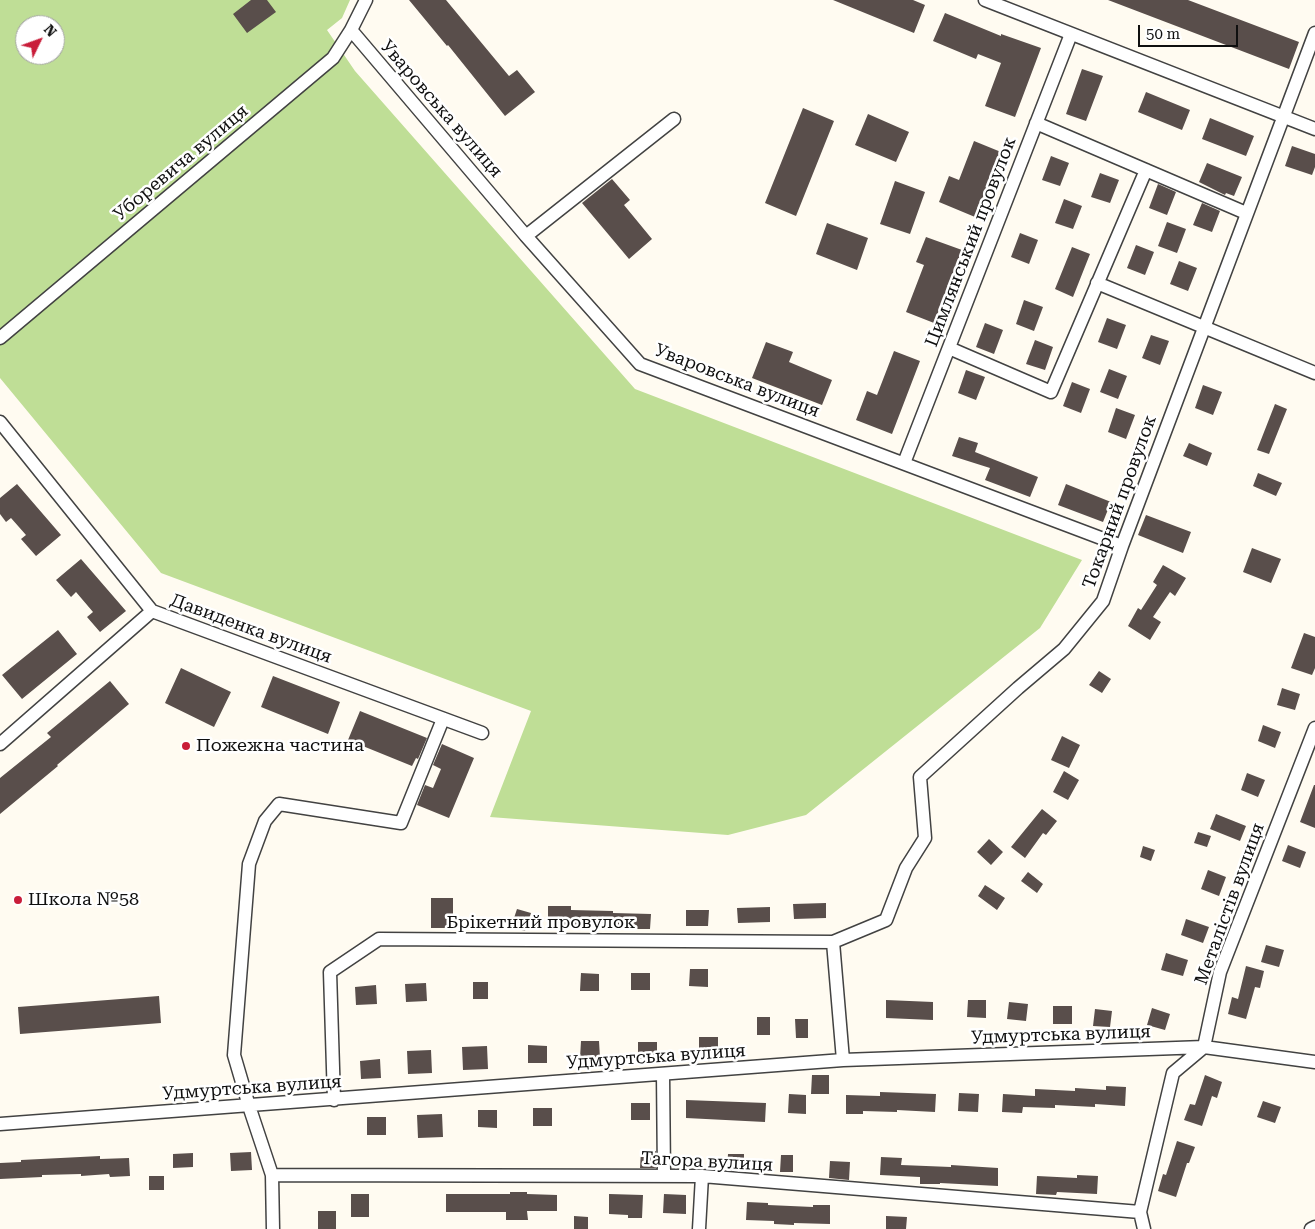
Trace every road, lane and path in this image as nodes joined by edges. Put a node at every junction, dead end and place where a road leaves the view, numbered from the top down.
1 (366, 0) edge
2 (985, 0) edge
3 (351, 30) junction
4 (1315, 33) edge
5 (1071, 34) junction
6 (1282, 116) junction
7 (674, 119) dead end
8 (1036, 123) junction
9 (1315, 129) edge
10 (1146, 170) junction
11 (1246, 213) junction
12 (526, 236) junction
13 (1097, 283) junction
14 (1203, 328) junction
15 (0, 338) edge
16 (949, 348) junction
17 (1315, 373) edge
18 (0, 422) edge
19 (904, 463) junction
20 (1122, 546) junction
21 (152, 611) junction
22 (443, 719) junction
23 (1315, 728) edge
24 (482, 733) dead end
25 (0, 744) edge
26 (886, 920) joint
27 (833, 942) junction
28 (1204, 1047) junction
29 (843, 1060) junction
30 (1315, 1062) edge
31 (663, 1074) junction
32 (334, 1100) junction
33 (248, 1106) junction
34 (0, 1124) edge
35 (272, 1175) junction
36 (664, 1176) junction
37 (702, 1176) junction
38 (1140, 1212) junction
39 (1315, 1227) edge
40 (273, 1229) edge
41 (700, 1229) edge
42 (1144, 1229) edge
43 (1311, 1229) edge

1 - 3 street, Уборевича вулиця
2 - 5 street
3 - 12 street, Уваровська вулиця
3 - 15 street, Уборевича вулиця
4 - 6 street, Токарний провулок
5 - 6 street
5 - 8 street, Цимлянський провулок
6 - 9 street
6 - 11 street, Токарний провулок
7 - 12 street
8 - 10 street
8 - 16 street, Цимлянський провулок
10 - 11 street
10 - 13 street
11 - 14 street, Токарний провулок
12 - 19 street, Уваровська вулиця
13 - 14 street
13 - 16 street
14 - 17 street
14 - 20 street, Токарний провулок
16 - 19 street, Цимлянський провулок
18 - 21 street, Давиденка вулиця
19 - 20 street, Уваровська вулиця
20 - 26 street, Токарний провулок
21 - 22 street, Давиденка вулиця
21 - 25 street
22 - 24 street, Давиденка вулиця
22 - 33 street
23 - 28 street, Металістів вулиця
26 - 27 street, Брiкетний провулок
27 - 29 street
27 - 32 street, Брiкетний провулок
28 - 29 street, Удмуртська вулиця
28 - 30 street, Удмуртська вулиця
28 - 38 street
29 - 31 street, Удмуртська вулиця
31 - 32 street, Удмуртська вулиця
31 - 36 street
32 - 33 street, Удмуртська вулиця
33 - 34 street, Удмуртська вулиця
33 - 35 street
35 - 36 street, Тагора вулиця
35 - 40 street
36 - 37 street, Тагора вулиця
37 - 38 street, Тагора вулиця
37 - 41 street
38 - 42 street
39 - 43 street

